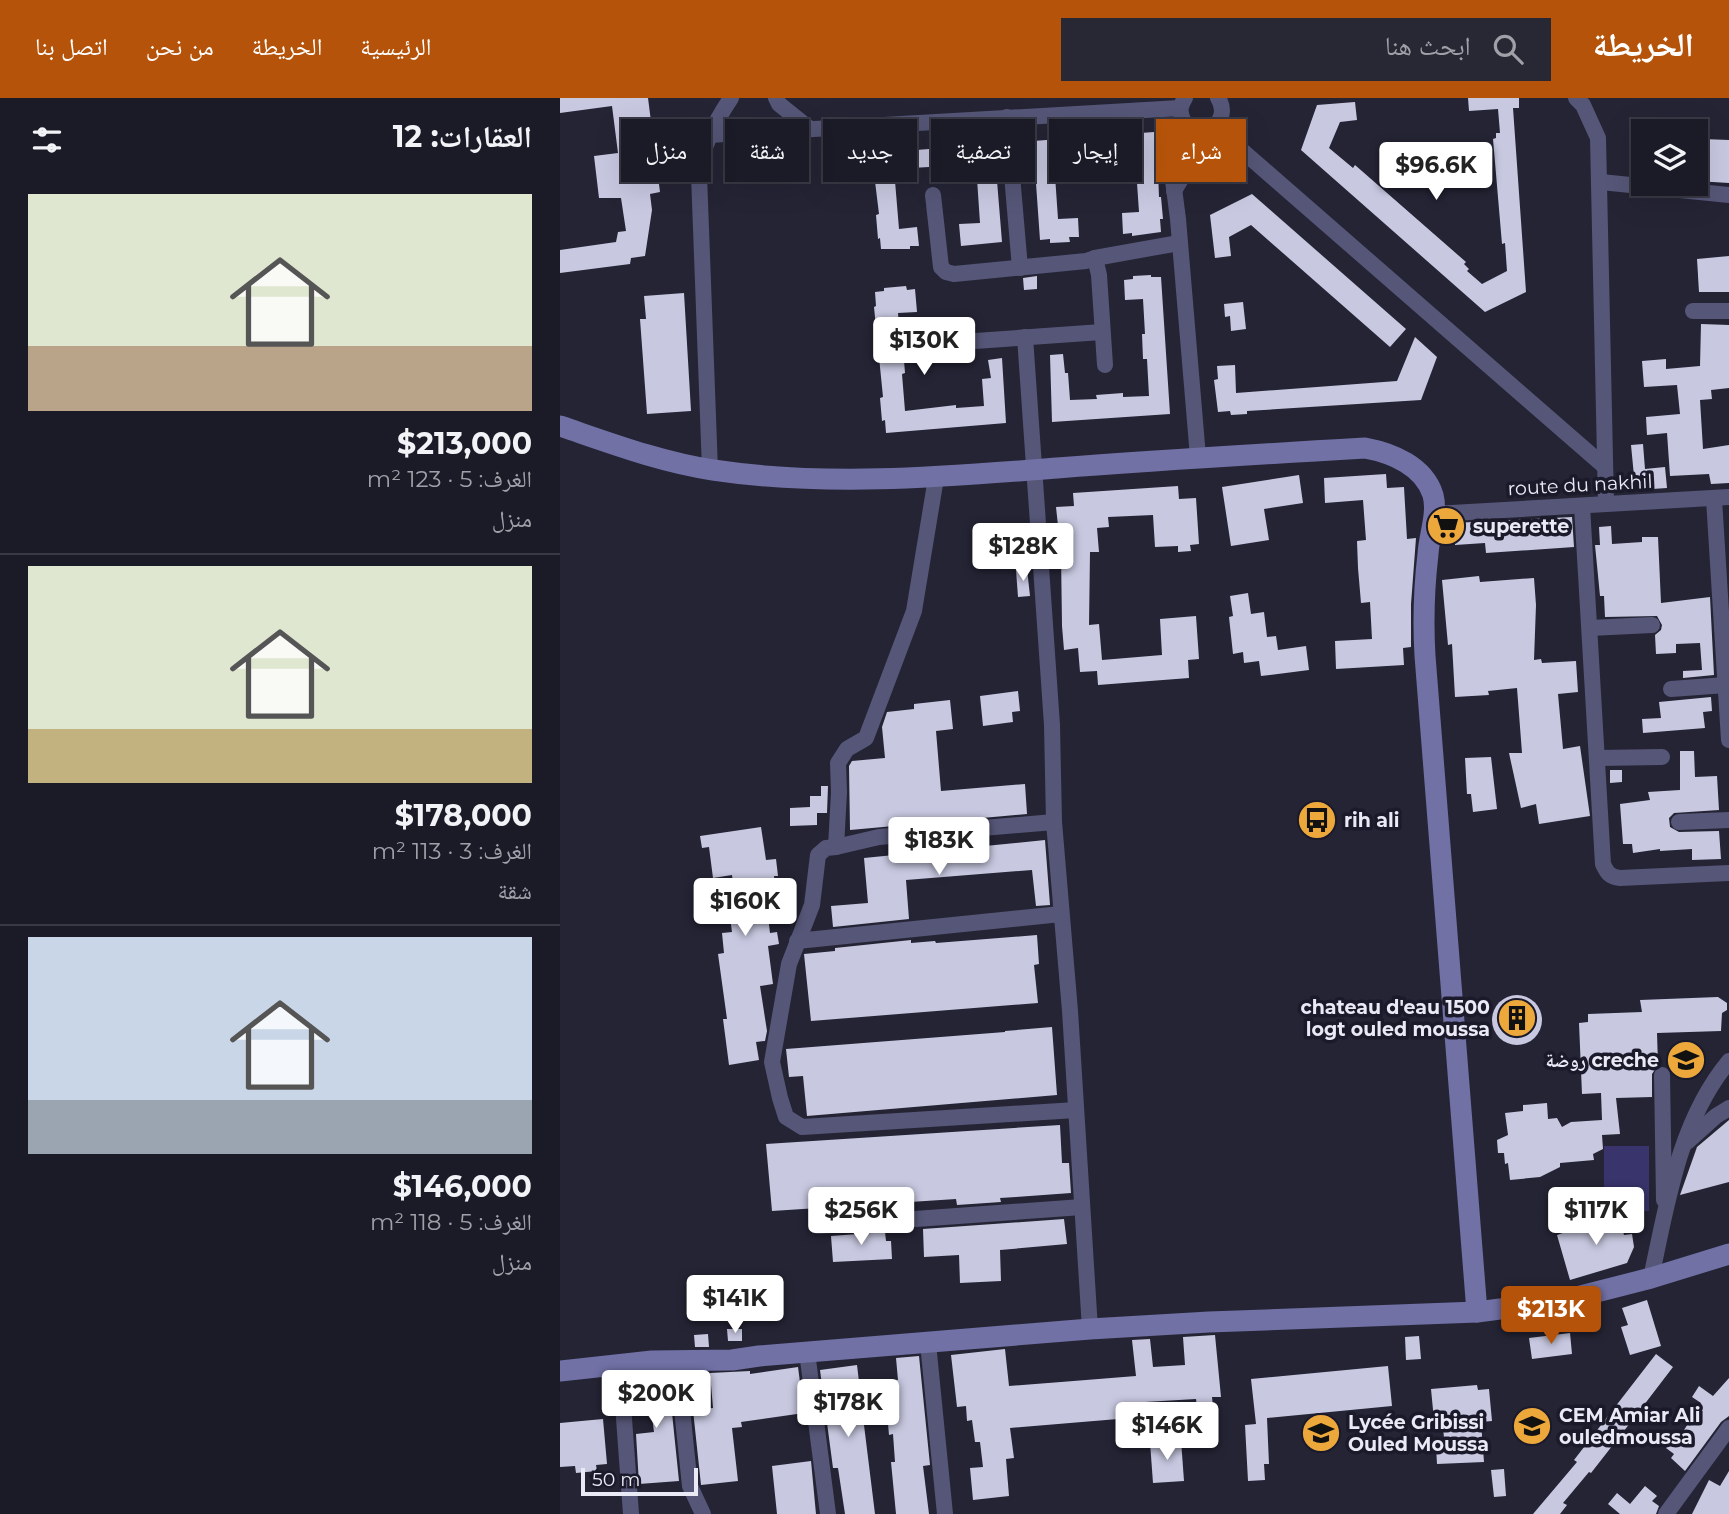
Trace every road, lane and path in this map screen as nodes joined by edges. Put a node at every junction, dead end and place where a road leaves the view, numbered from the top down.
1 (730, 98) edge
2 (776, 98) edge
3 (1218, 98) edge
4 (1576, 98) edge
5 (1183, 109) edge
6 (1007, 117) junction
7 (1220, 119) edge
8 (810, 129) junction
9 (711, 131) edge
10 (711, 135) edge
11 (1246, 158) edge
12 (699, 182) edge
13 (1180, 182) edge
14 (1601, 182) junction
15 (1174, 191) junction
16 (933, 195) dead end
17 (1729, 195) edge
18 (1179, 243) junction
19 (1095, 258) junction
20 (1020, 268) junction
21 (1693, 311) dead end
22 (1729, 311) edge
23 (1102, 332) junction
24 (1025, 337) junction
25 (918, 345) dead end
26 (1105, 365) dead end
27 (560, 426) edge
28 (1198, 457) junction
29 (1604, 466) junction
30 (710, 470) junction
31 (1036, 470) junction
32 (936, 478) junction
33 (1721, 498) edge
34 (1606, 504) junction
35 (1582, 506) junction
36 (1434, 514) junction
37 (1651, 625) dead end
38 (1590, 628) junction
39 (1726, 685) junction
40 (1671, 689) dead end
41 (1729, 740) edge
42 (1662, 757) dead end
43 (1599, 758) junction
44 (1729, 820) edge
45 (1054, 822) junction
46 (1679, 822) dead end
47 (836, 847) junction
48 (1729, 873) edge
49 (1061, 914) junction
50 (797, 941) junction
51 (1729, 1061) edge
52 (1662, 1075) dead end
53 (1729, 1108) edge
54 (1076, 1111) junction
55 (1684, 1144) junction
56 (1082, 1207) junction
57 (1665, 1213) junction
58 (818, 1226) dead end
59 (1729, 1254) edge
60 (1651, 1278) junction
61 (1478, 1312) junction
62 (1090, 1329) junction
63 (928, 1343) junction
64 (807, 1352) junction
65 (677, 1361) junction
66 (620, 1364) junction
67 (560, 1371) edge
68 (1729, 1428) edge
69 (631, 1514) edge
70 (703, 1514) edge
71 (828, 1514) edge
72 (945, 1514) edge
73 (1666, 1514) edge

1 - 9 street
2 - 8 street
3 - 7 street
4 - 14 street
5 - 6 street
5 - 15 street
6 - 8 street
6 - 20 street
8 - 10 street
11 - 29 street
12 - 30 street
13 - 15 street
14 - 17 street
14 - 29 street
15 - 18 street
16 - 20 street
18 - 19 street
18 - 28 street
19 - 20 street
19 - 23 street
21 - 22 street
23 - 24 street
23 - 26 street
24 - 25 street
24 - 31 street
27 - 30 street
28 - 31 street
28 - 36 street
29 - 34 street
30 - 32 street
31 - 32 street
31 - 45 street
32 - 47 street
33 - 34 street, route du nakhil
33 - 39 street
34 - 35 street, route du nakhil
35 - 36 street, route du nakhil
35 - 38 street
36 - 61 street
37 - 38 street
38 - 43 street
39 - 40 street
39 - 41 street
42 - 43 street
43 - 48 street
44 - 46 street
45 - 47 street
45 - 49 street
47 - 50 street
49 - 50 street
49 - 54 street
50 - 54 street
51 - 55 street
52 - 57 street
53 - 55 street
54 - 56 street
55 - 57 street
56 - 58 street
56 - 62 street
57 - 60 street
59 - 60 street
60 - 61 street
61 - 62 street
62 - 63 street
63 - 64 street
63 - 72 street
64 - 65 street
64 - 71 street
65 - 66 street
65 - 70 street
66 - 67 street
66 - 69 street
68 - 73 street

